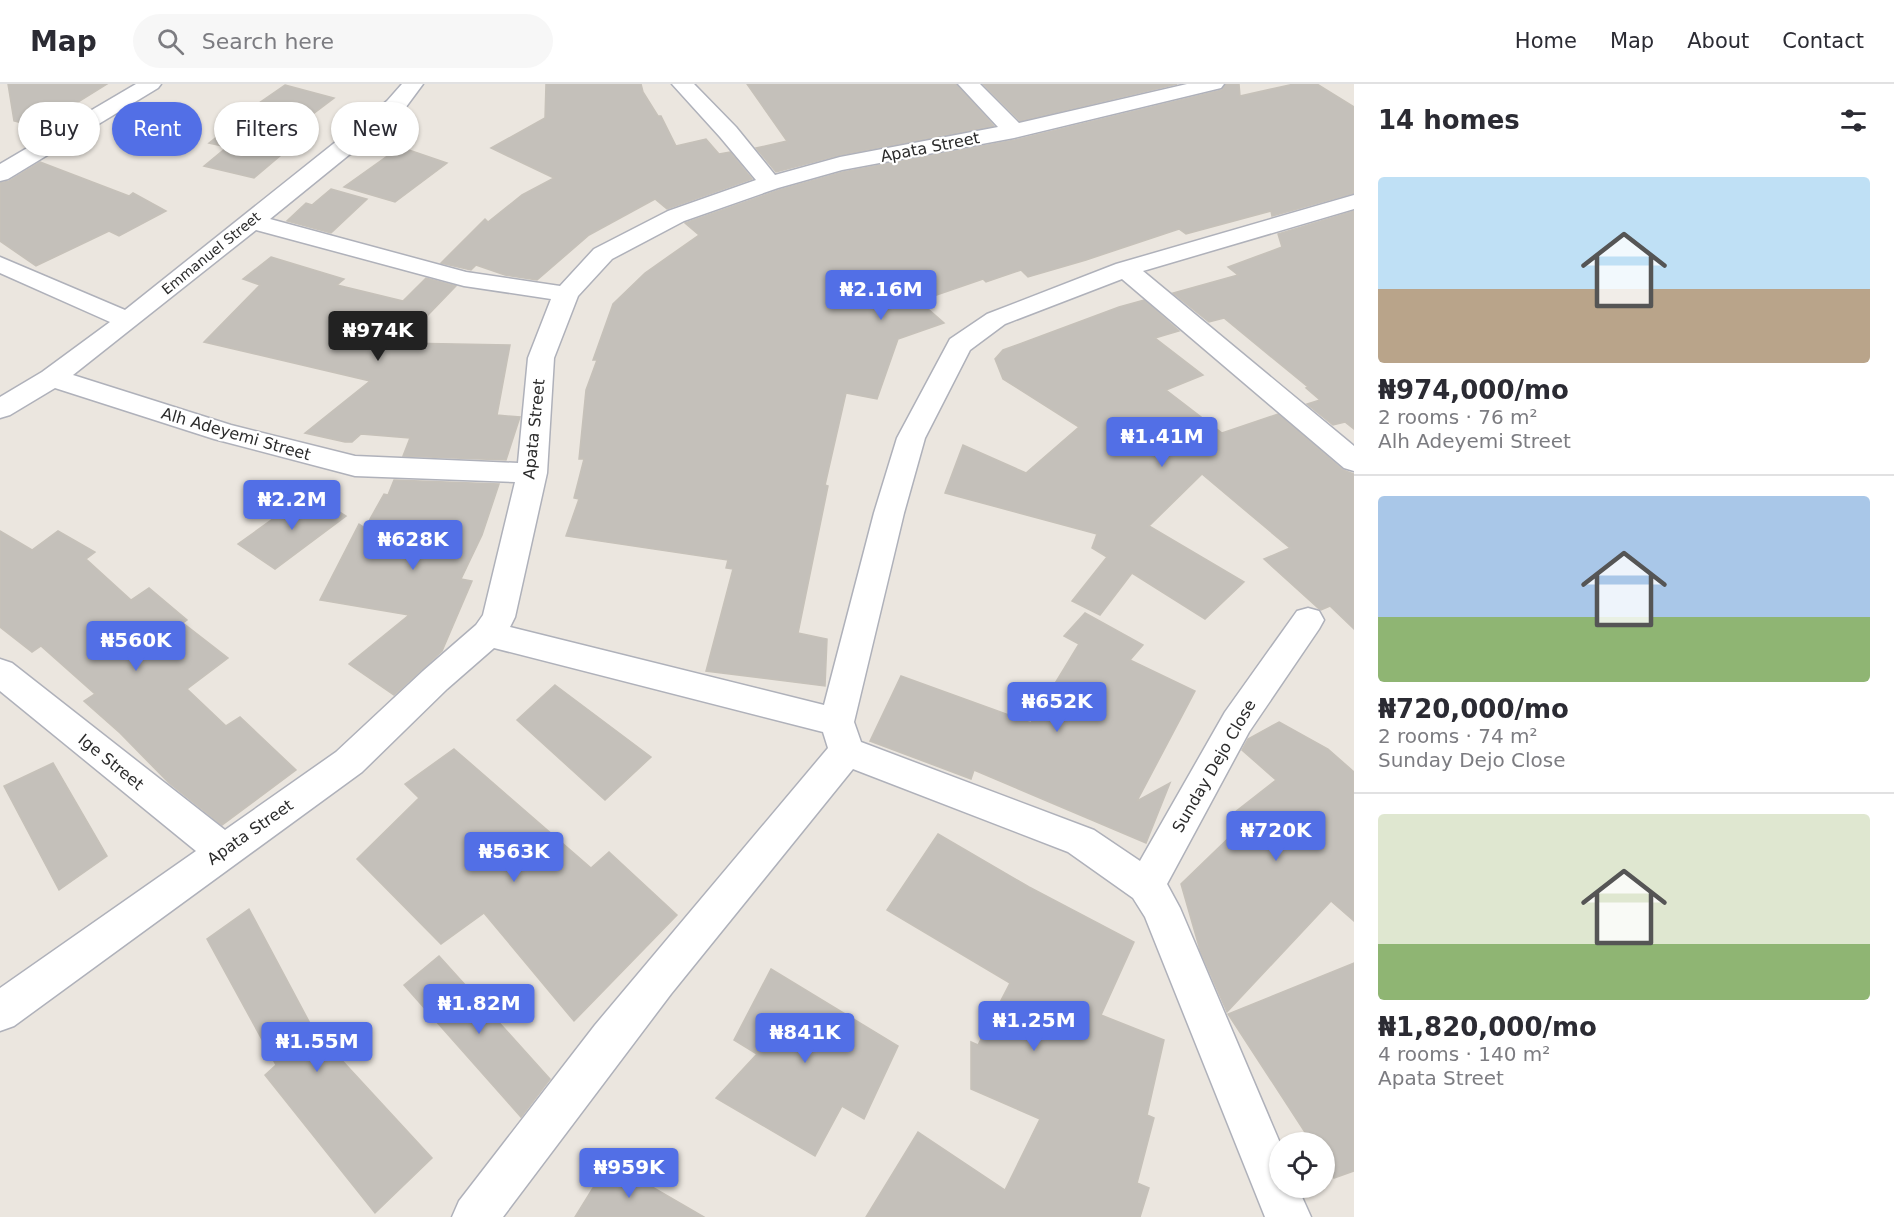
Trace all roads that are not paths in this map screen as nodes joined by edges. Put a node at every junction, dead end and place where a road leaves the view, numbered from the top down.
1 (151, 84) edge
2 (413, 84) edge
3 (682, 84) edge
4 (968, 84) edge
5 (1214, 84) edge
6 (1014, 131) junction
7 (0, 174) edge
8 (770, 183) junction
9 (1351, 206) edge
10 (250, 221) junction
11 (0, 264) edge
12 (1125, 269) junction
13 (566, 294) junction
14 (128, 321) junction
15 (52, 378) junction
16 (0, 409) edge
17 (1354, 461) edge
18 (532, 473) junction
19 (1308, 620) dead end
20 (489, 634) junction
21 (0, 672) edge
22 (842, 737) junction
23 (223, 851) junction
24 (1146, 886) junction
25 (0, 1012) edge
26 (475, 1217) edge
27 (1288, 1217) edge

1 - 7 street
2 - 10 street, Emmanuel Street
3 - 8 street
4 - 6 street
5 - 6 street, Apata Street
6 - 8 street, Apata Street
8 - 13 street, Apata Street
9 - 12 street
10 - 13 street
10 - 14 street, Emmanuel Street
11 - 14 street
12 - 17 street
12 - 22 street
13 - 18 street, Apata Street
14 - 15 street, Emmanuel Street
15 - 16 street, Emmanuel Street
15 - 18 street, Alh Adeyemi Street
18 - 20 street, Apata Street
19 - 24 street, Sunday Dejo Close
20 - 22 street
20 - 23 street, Apata Street
21 - 23 street, Ige Street
22 - 24 street
22 - 26 street
23 - 25 street, Apata Street
24 - 27 street

